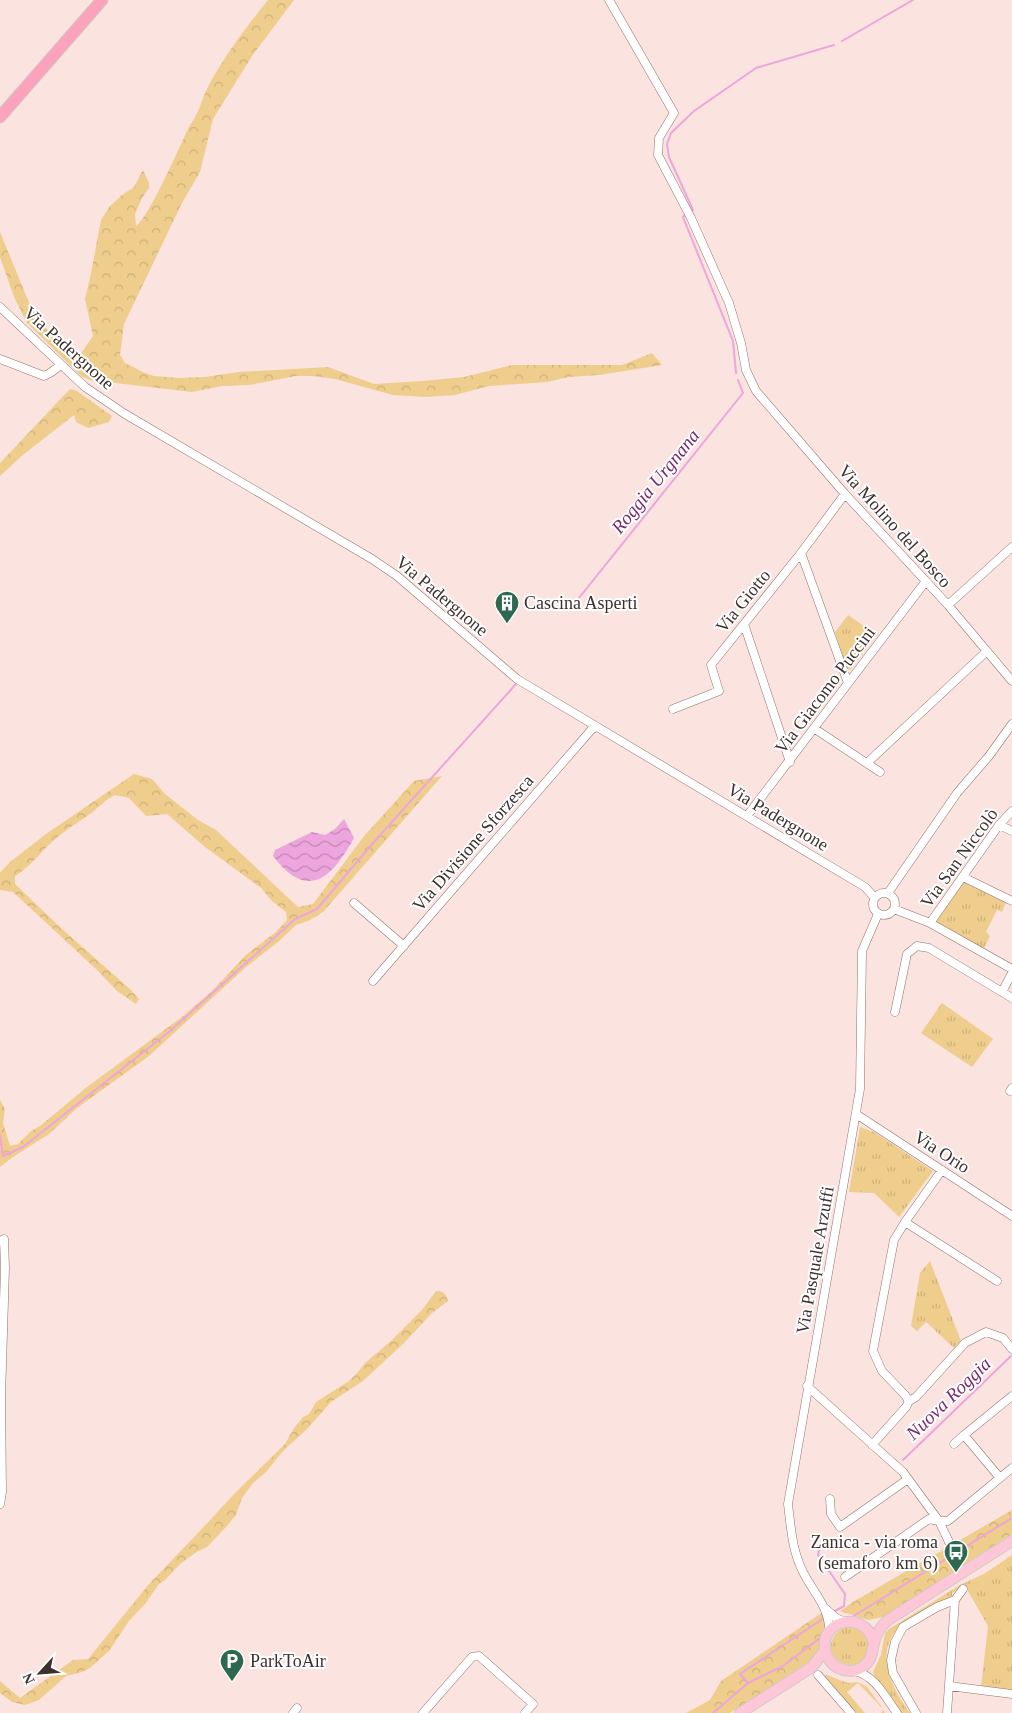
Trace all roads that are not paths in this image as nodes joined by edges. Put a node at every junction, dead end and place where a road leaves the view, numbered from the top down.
1 (102, 0) edge
2 (608, 0) edge
3 (0, 117) edge
4 (2, 311) edge
5 (0, 359) edge
6 (61, 365) junction
7 (845, 494) junction
8 (1012, 547) edge
9 (801, 553) junction
10 (926, 581) junction
11 (948, 605) junction
12 (744, 624) junction
13 (987, 651) junction
14 (1012, 681) edge
15 (848, 683) junction
16 (673, 709) dead end
17 (1012, 724) edge
18 (597, 727) junction
19 (815, 729) junction
20 (790, 762) junction
21 (867, 763) junction
22 (880, 772) dead end
23 (1012, 811) edge
24 (747, 816) junction
25 (999, 825) junction
26 (1012, 831) edge
27 (963, 877) junction
28 (888, 893) junction
29 (874, 897) junction
30 (1010, 900) dead end
31 (354, 903) dead end
32 (894, 909) junction
33 (878, 914) junction
34 (930, 923) junction
35 (404, 946) junction
36 (1012, 969) edge
37 (1012, 973) edge
38 (373, 981) dead end
39 (1002, 992) junction
40 (1012, 998) edge
41 (895, 1012) dead end
42 (856, 1114) junction
43 (942, 1170) junction
44 (1012, 1216) edge
45 (905, 1222) junction
46 (2, 1240) edge
47 (997, 1281) dead end
48 (1012, 1349) edge
49 (807, 1386) junction
50 (1012, 1396) edge
51 (909, 1402) junction
52 (964, 1436) junction
53 (954, 1444) dead end
54 (872, 1445) junction
55 (1012, 1468) edge
56 (1000, 1478) junction
57 (908, 1479) junction
58 (830, 1499) dead end
59 (0, 1504) edge
60 (938, 1521) junction
61 (1012, 1541) edge
62 (948, 1542) dead end
63 (845, 1577) dead end
64 (963, 1589) dead end
65 (956, 1600) junction
66 (823, 1606) junction
67 (888, 1620) junction
68 (845, 1622) junction
69 (864, 1627) junction
70 (829, 1632) junction
71 (874, 1643) junction
72 (825, 1650) junction
73 (868, 1662) junction
74 (834, 1666) junction
75 (815, 1671) junction
76 (852, 1671) junction
77 (875, 1683) junction
78 (949, 1686) junction
79 (1012, 1694) edge
80 (423, 1713) edge
81 (524, 1713) edge
82 (740, 1713) edge
83 (851, 1713) edge
84 (897, 1713) edge
85 (916, 1713) edge
86 (947, 1713) edge

1 - 3 highway
2 - 7 street, Via Molino del Bosco
4 - 6 street, Via Padergnone
5 - 6 street
6 - 18 street, Via Padergnone
7 - 9 street, Via Giotto
7 - 10 street, Via Molino del Bosco
8 - 11 street
9 - 12 street, Via Giotto
9 - 15 street
10 - 11 street, Via Molino del Bosco
10 - 15 street, Via Giacomo Puccini
11 - 13 street, Via Molino del Bosco
12 - 16 street, Via Giotto
12 - 20 street
13 - 14 street, Via Molino del Bosco
13 - 21 street
15 - 19 street, Via Giacomo Puccini
17 - 28 street
18 - 24 street, Via Padergnone
18 - 35 street, Via Divisione Sforzesca
19 - 20 street, Via Giacomo Puccini
19 - 21 street
20 - 24 street, Via Giacomo Puccini
21 - 22 street
23 - 25 street, Via San Niccolò
24 - 29 street, Via Padergnone
25 - 26 street
25 - 27 street, Via San Niccolò
27 - 30 street
27 - 34 street, Via San Niccolò
28 - 29 street
28 - 32 street
29 - 33 street
31 - 35 street
32 - 33 street
32 - 34 street
33 - 42 street, Via Pasquale Arzuffi
34 - 36 street
35 - 38 street, Via Divisione Sforzesca
37 - 39 street
39 - 40 street
39 - 41 street
42 - 43 street, Via Orio
42 - 49 street, Via Pasquale Arzuffi
43 - 44 street, Via Orio
43 - 45 street
45 - 47 street
45 - 51 street
46 - 59 street
48 - 51 street
49 - 54 street
49 - 66 street, Via Pasquale Arzuffi
50 - 52 street
51 - 54 street
52 - 53 street
52 - 56 street
54 - 57 street
55 - 56 street
56 - 60 street
57 - 58 street
57 - 60 street
60 - 62 street
60 - 63 street
61 - 67 main road
64 - 65 street
65 - 78 street
65 - 85 street
66 - 68 street, Via Pasquale Arzuffi
66 - 70 street, Via Pasquale Arzuffi
67 - 69 main road
67 - 71 main road
68 - 69 main road
68 - 70 main road
69 - 71 main road
70 - 72 main road
71 - 73 main road
72 - 74 main road
72 - 75 main road
73 - 76 main road
73 - 77 street
74 - 75 main road
74 - 76 main road
75 - 82 main road
75 - 83 street
76 - 77 street
77 - 84 street
78 - 79 street
78 - 86 street
80 - 81 street

